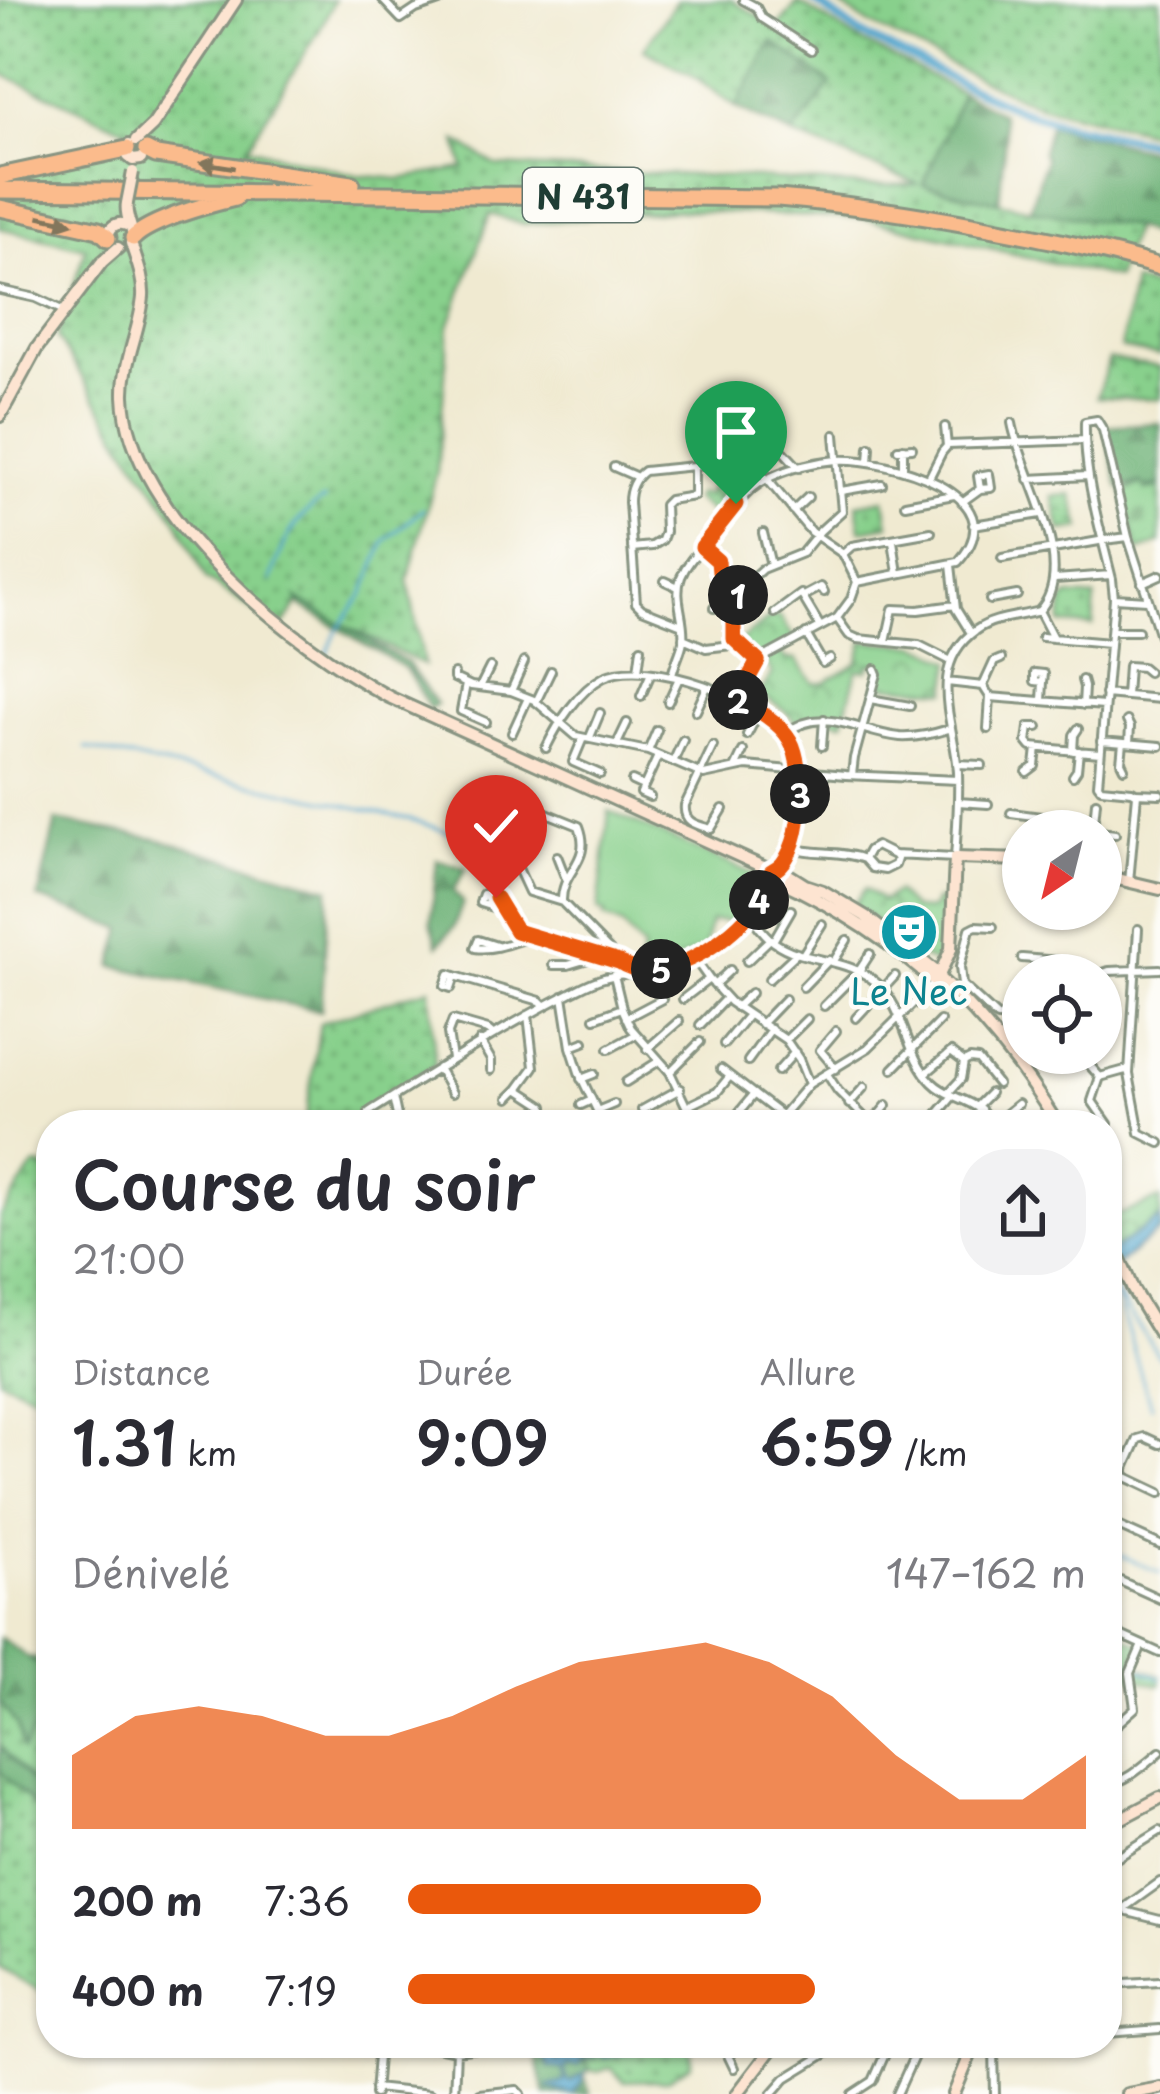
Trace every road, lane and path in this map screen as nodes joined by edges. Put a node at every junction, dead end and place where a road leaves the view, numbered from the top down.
1 (236, 0) edge
2 (383, 0) edge
3 (442, 0) edge
4 (743, 0) edge
5 (804, 59) dead end
6 (137, 151) junction
7 (0, 183) edge
8 (373, 187) junction
9 (272, 193) junction
10 (0, 208) edge
11 (121, 238) junction
12 (1160, 264) edge
13 (0, 290) edge
14 (64, 311) junction
15 (0, 416) edge
16 (1012, 424) dead end
17 (945, 427) dead end
18 (835, 435) dead end
19 (1084, 440) junction
20 (1018, 442) junction
21 (946, 446) junction
22 (870, 447) dead end
23 (913, 448) dead end
24 (784, 452) dead end
25 (837, 460) junction
26 (869, 462) junction
27 (694, 466) junction
28 (614, 467) dead end
29 (800, 467) junction
30 (903, 469) junction
31 (1088, 476) junction
32 (637, 477) junction
33 (929, 478) junction
34 (767, 479) junction
35 (1029, 479) junction
36 (882, 484) dead end
37 (980, 489) dead end
38 (841, 490) junction
39 (955, 495) junction
40 (808, 497) dead end
41 (962, 502) junction
42 (905, 504) dead end
43 (793, 511) junction
44 (1041, 514) junction
45 (974, 525) junction
46 (931, 532) dead end
47 (763, 533) dead end
48 (816, 536) junction
49 (1128, 537) junction
50 (893, 540) junction
51 (1102, 540) junction
52 (702, 547) junction
53 (632, 548) junction
54 (1053, 548) junction
55 (843, 554) junction
56 (1002, 558) dead end
57 (771, 565) junction
58 (951, 566) junction
59 (898, 573) junction
60 (1112, 575) junction
61 (1160, 575) edge
62 (1054, 579) junction
63 (665, 581) dead end
64 (857, 582) junction
65 (1142, 583) junction
66 (678, 587) junction
67 (741, 589) junction
68 (824, 592) dead end
69 (1017, 595) dead end
70 (803, 597) junction
71 (1114, 598) junction
72 (1148, 600) junction
73 (955, 604) junction
74 (734, 606) junction
75 (714, 608) dead end
76 (1039, 610) junction
77 (775, 613) dead end
78 (837, 618) junction
79 (996, 620) junction
80 (682, 625) junction
81 (820, 626) junction
82 (1110, 631) junction
83 (1138, 632) dead end
84 (806, 634) junction
85 (971, 634) junction
86 (1160, 636) edge
87 (1042, 637) dead end
88 (683, 638) junction
89 (1053, 638) junction
90 (886, 641) junction
91 (1109, 643) junction
92 (736, 644) junction
93 (641, 648) dead end
94 (830, 659) dead end
95 (1001, 659) dead end
96 (758, 661) junction
97 (524, 662) dead end
98 (952, 662) junction
99 (490, 667) dead end
100 (875, 669) dead end
101 (551, 671) dead end
102 (638, 671) junction
103 (1148, 672) dead end
104 (651, 673) junction
105 (454, 674) dead end
106 (675, 677) junction
107 (1082, 680) dead end
108 (947, 682) junction
109 (1043, 682) dead end
110 (466, 684) junction
111 (983, 686) junction
112 (707, 687) junction
113 (480, 688) junction
114 (511, 692) junction
115 (1105, 694) junction
116 (641, 696) dead end
117 (1126, 696) junction
118 (990, 697) junction
119 (1160, 698) edge
120 (736, 699) junction
121 (870, 699) junction
122 (532, 700) junction
123 (1042, 701) junction
124 (668, 702) dead end
125 (1083, 705) junction
126 (910, 706) dead end
127 (1104, 706) junction
128 (696, 711) dead end
129 (759, 712) junction
130 (600, 713) dead end
131 (824, 719) junction
132 (725, 721) dead end
133 (1127, 721) dead end
134 (486, 722) dead end
135 (560, 723) junction
136 (627, 723) dead end
137 (1038, 728) dead end
138 (988, 729) dead end
139 (1078, 729) dead end
140 (658, 730) dead end
141 (861, 730) junction
142 (949, 730) junction
143 (784, 732) junction
144 (512, 733) dead end
145 (747, 735) dead end
146 (586, 738) junction
147 (683, 740) dead end
148 (1101, 741) junction
149 (776, 743) dead end
150 (1126, 743) junction
151 (617, 744) junction
152 (713, 746) dead end
153 (822, 746) dead end
154 (1160, 746) edge
155 (546, 748) dead end
156 (1037, 748) junction
157 (648, 751) junction
158 (743, 751) dead end
159 (1076, 751) junction
160 (1100, 753) junction
161 (658, 755) junction
162 (673, 762) junction
163 (957, 764) junction
164 (982, 765) dead end
165 (1124, 768) dead end
166 (735, 771) junction
167 (799, 771) junction
168 (1028, 772) dead end
169 (700, 773) junction
170 (600, 774) dead end
171 (852, 775) junction
172 (1073, 776) dead end
173 (958, 780) junction
174 (632, 781) dead end
175 (644, 786) junction
176 (1136, 793) junction
177 (1160, 794) edge
178 (650, 797) dead end
179 (958, 802) junction
180 (1096, 802) dead end
181 (988, 804) dead end
182 (723, 808) dead end
183 (1095, 810) edge
184 (791, 848) junction
185 (507, 854) junction
186 (894, 855) junction
187 (557, 856) dead end
188 (955, 858) junction
189 (864, 859) junction
190 (1002, 859) edge
191 (488, 860) dead end
192 (775, 876) junction
193 (566, 878) junction
194 (1122, 880) edge
195 (1129, 882) junction
196 (1160, 889) edge
197 (562, 902) junction
198 (502, 910) dead end
199 (790, 910) dead end
200 (749, 914) junction
201 (822, 924) dead end
202 (993, 927) dead end
203 (1138, 929) dead end
204 (534, 937) junction
205 (771, 940) junction
206 (847, 940) dead end
207 (951, 940) junction
208 (967, 942) junction
209 (497, 946) dead end
210 (800, 953) junction
211 (870, 954) dead end
212 (598, 956) junction
213 (694, 958) junction
214 (831, 960) junction
215 (613, 961) junction
216 (747, 961) dead end
217 (553, 965) dead end
218 (1160, 969) edge
219 (730, 970) dead end
220 (1122, 970) edge
221 (1136, 970) junction
222 (859, 971) junction
223 (623, 973) junction
224 (455, 976) dead end
225 (895, 976) dead end
226 (770, 980) dead end
227 (937, 980) junction
228 (711, 982) junction
229 (803, 987) dead end
230 (884, 990) junction
231 (751, 993) dead end
232 (563, 996) junction
233 (726, 998) junction
234 (662, 999) dead end
235 (683, 999) dead end
236 (785, 999) dead end
237 (545, 1006) junction
238 (824, 1006) dead end
239 (736, 1007) junction
240 (622, 1008) junction
241 (528, 1015) junction
242 (747, 1016) junction
243 (1002, 1017) edge
244 (596, 1018) dead end
245 (626, 1018) junction
246 (856, 1018) dead end
247 (807, 1019) dead end
248 (900, 1019) junction
249 (679, 1021) dead end
250 (940, 1021) dead end
251 (761, 1024) junction
252 (700, 1025) dead end
253 (770, 1029) junction
254 (836, 1031) dead end
255 (493, 1034) junction
256 (635, 1035) junction
257 (786, 1040) junction
258 (478, 1042) junction
259 (584, 1042) dead end
260 (700, 1042) dead end
261 (724, 1044) dead end
262 (571, 1047) junction
263 (609, 1049) dead end
264 (647, 1049) junction
265 (912, 1049) junction
266 (795, 1052) junction
267 (452, 1059) junction
268 (658, 1061) junction
269 (748, 1061) dead end
270 (964, 1062) junction
271 (491, 1067) dead end
272 (437, 1069) junction
273 (721, 1069) dead end
274 (836, 1070) junction
275 (893, 1070) dead end
276 (778, 1071) dead end
277 (670, 1072) junction
278 (1130, 1072) junction
279 (594, 1074) dead end
280 (827, 1074) junction
281 (1097, 1074) edge
282 (730, 1076) junction
283 (927, 1077) junction
284 (1100, 1077) junction
285 (581, 1079) junction
286 (626, 1082) dead end
287 (809, 1084) junction
288 (997, 1084) dead end
289 (864, 1087) dead end
290 (518, 1089) junction
291 (680, 1089) junction
292 (918, 1089) dead end
293 (450, 1090) dead end
294 (990, 1093) dead end
295 (754, 1094) junction
296 (950, 1094) junction
297 (393, 1097) junction
298 (509, 1098) dead end
299 (592, 1100) junction
300 (614, 1104) dead end
301 (849, 1104) junction
302 (1018, 1104) dead end
303 (581, 1105) dead end
304 (688, 1106) junction
305 (887, 1106) dead end
306 (979, 1107) junction
307 (372, 1110) edge
308 (397, 1110) edge
309 (544, 1110) edge
310 (597, 1110) edge
311 (599, 1110) edge
312 (642, 1110) dead end
313 (689, 1110) edge
314 (740, 1110) edge
315 (776, 1110) edge
316 (787, 1110) edge
317 (856, 1110) edge
318 (884, 1110) edge
319 (940, 1110) edge
320 (977, 1110) edge
321 (981, 1110) edge
322 (1010, 1110) edge
323 (1049, 1110) edge
324 (1098, 1110) edge
325 (1160, 1143) edge
326 (1122, 1266) edge
327 (1160, 1334) edge
328 (1160, 1444) edge
329 (1122, 1475) joint
330 (1160, 1493) edge
331 (1122, 1528) edge
332 (1160, 1545) edge
333 (1122, 1582) edge
334 (1160, 1599) edge
335 (1122, 1636) edge
336 (1142, 1645) junction
337 (1160, 1653) edge
338 (1122, 1720) edge
339 (1160, 1752) edge
340 (1122, 1780) edge
341 (1160, 1798) edge
342 (1122, 1818) edge
343 (1160, 1831) edge
344 (1122, 1855) edge
345 (1160, 1882) edge
346 (1124, 1908) junction
347 (1122, 1912) edge
348 (1160, 1920) edge
349 (1160, 1981) edge
350 (1122, 1983) edge
351 (1160, 2029) edge
352 (1122, 2032) edge
353 (378, 2058) edge
354 (456, 2058) edge
355 (729, 2058) edge
356 (763, 2058) edge
357 (818, 2058) edge
358 (884, 2058) edge
359 (913, 2058) edge
360 (969, 2058) edge
361 (994, 2058) edge
362 (734, 2068) dead end
363 (1160, 2088) edge
364 (375, 2091) edge
365 (520, 2093) edge
366 (954, 2093) edge
367 (430, 2094) edge
368 (454, 2094) edge
369 (479, 2094) edge
370 (737, 2094) edge
371 (772, 2094) edge
372 (853, 2094) edge
373 (897, 2094) edge
374 (995, 2094) edge
375 (1127, 2094) edge

1 - 6 main road
2 - 3 street
4 - 5 street
6 - 7 highway
8 -> 6 highway
6 - 11 main road, bridge
7 - 8 highway, N 431
7 - 9 highway, N 431
8 - 12 highway, N 431
9 - 11 highway
9 - 12 highway, N 431
10 -> 11 highway
11 - 14 main road
11 - 192 main road
13 - 14 street
14 - 15 main road
16 - 20 street
17 - 21 street
18 - 25 street
19 - 20 street
19 - 31 street
19 - 49 street
20 - 21 street
20 - 35 street
21 - 33 street
22 - 26 street
23 - 30 street
24 - 29 street
25 - 26 street
25 - 29 street
25 - 38 street
26 - 30 street
27 - 32 street
27 - 34 street
27 - 53 street
28 - 32 street
29 - 34 street
30 - 33 street
31 - 35 street
31 - 51 street
32 - 53 street
33 - 39 street
34 - 43 street
34 - 52 street
35 - 44 street
36 - 38 street
37 - 41 street
38 - 48 street
39 - 41 street
39 - 42 street
40 - 43 street
41 - 45 street
43 - 48 street
44 - 45 street
44 - 54 street
45 - 58 street
46 - 50 street
47 - 57 street
48 - 55 street
48 - 57 street
49 - 51 street
49 - 65 street
50 - 55 street
50 - 59 street
51 - 54 street
51 - 60 street
52 - 66 street
52 - 67 street
53 - 80 street
54 - 56 street
54 - 62 street
55 - 64 street
57 - 67 street
58 - 59 street
58 - 73 street
59 - 64 street
60 - 62 street
60 - 71 street
61 - 65 street
62 - 76 street
63 - 66 street
64 - 78 street
65 - 72 street
66 - 80 street
67 - 74 street
68 - 70 street
69 - 79 street
70 - 77 street
70 - 81 street
71 - 72 street
71 - 82 street
72 - 86 street
73 - 85 street
73 - 90 street
74 - 75 street
74 - 92 street
76 - 79 street
76 - 89 street
78 - 81 street
78 - 90 street
79 - 85 street
80 - 88 street
81 - 84 street
82 - 83 street
82 - 91 street
84 - 94 street
84 - 96 street
85 - 98 street
87 - 89 street
88 - 92 street
88 - 106 street
89 - 91 street
90 - 98 street
91 - 115 street
92 - 96 street
93 - 102 street
95 - 111 street
96 - 120 street
97 - 114 street
98 - 108 street
99 - 113 street
100 - 121 street
101 - 122 street
102 - 104 street
102 - 135 street
103 - 117 street
104 - 106 street
104 - 116 street
105 - 110 street
106 - 112 street
106 - 124 street
107 - 125 street
108 - 111 street
108 - 142 street
109 - 123 street
110 - 113 street
110 - 134 street
111 - 118 street
112 - 120 street
112 - 128 street
113 - 114 street
114 - 122 street
115 - 117 street
115 - 127 street
117 - 119 street
118 - 123 street
118 - 138 street
120 - 129 street
120 - 132 street
121 - 126 street
121 - 141 street
122 - 135 street
122 - 144 street
123 - 125 street
125 - 127 street
127 - 148 street
129 - 143 street
129 - 145 street
130 - 146 street
131 - 141 street
131 - 143 street
131 - 153 street
133 - 150 street
135 - 146 street
135 - 155 street
136 - 151 street
137 - 156 street
139 - 159 street
140 - 157 street
141 - 142 street
141 - 171 street
142 - 163 street
143 - 149 street
143 - 167 street
146 - 151 street
146 - 170 street
147 - 162 street
148 - 150 street
148 - 160 street
150 - 154 street
150 - 165 street
151 - 157 street
152 - 169 street
156 - 159 street
156 - 168 street
157 - 161 street
158 - 166 street
159 - 160 street
159 - 172 street
160 - 176 street
161 - 162 street
161 - 175 street
162 - 169 street
163 - 164 street
163 - 173 street
166 - 167 street
166 - 169 street
167 - 171 street
167 - 184 street
169 - 182 street
171 - 173 street
173 - 179 street
174 - 175 street
175 - 178 street
176 - 177 street
176 - 195 street
179 - 181 street
179 - 188 street
180 - 183 street
184 - 189 street
184 - 192 street
185 - 191 street
185 - 193 street
185 - 197 street
186 - 188 street
186 - 189 street
186 - 189 street
187 - 193 street
188 - 190 main road
188 - 207 main road
192 - 200 street
192 - 227 main road
193 - 197 street
194 - 195 main road
195 - 196 main road
197 - 215 street
198 - 204 street
199 - 205 street
200 - 205 street
200 - 213 street
201 - 210 street
202 - 208 street
203 - 221 street
204 - 209 street
204 - 212 street
205 - 210 street
205 - 216 street
206 - 214 street
207 - 208 street
207 - 227 main road
208 - 243 street
210 - 214 street
210 - 226 street
211 - 222 street
212 - 215 street
212 - 217 street
213 - 223 street
213 - 228 street
214 - 222 street
214 - 229 street
215 - 223 street
218 - 221 street
219 - 228 street
220 - 221 street
221 - 278 street
222 - 230 street
222 - 238 street
223 - 232 street
223 - 240 street
224 - 237 street
225 - 230 street
227 - 248 street
227 - 323 main road
228 - 233 street
228 - 235 street
230 - 246 street
230 - 248 street
231 - 239 street
232 - 237 street
232 - 262 street
233 - 239 street
233 - 252 street
234 - 245 street
236 - 251 street
237 - 241 street
239 - 242 street
240 - 244 street
240 - 245 street
241 - 255 street
241 - 290 street
242 - 251 street
242 - 261 street
245 - 256 street
247 - 257 street
248 - 265 street
248 - 274 street
249 - 264 street
250 - 265 street
251 - 253 street
253 - 257 street
253 - 269 street
254 - 274 street
255 - 258 street
255 - 267 street
256 - 263 street
256 - 264 street
257 - 266 street
258 - 267 street
258 - 271 street
259 - 262 street
260 - 277 street
262 - 285 street
264 - 268 street
265 - 275 street
265 - 283 street
266 - 276 street
266 - 287 street
267 - 272 street
268 - 277 street
268 - 286 street
270 - 283 street
270 - 288 street
270 - 296 street
272 - 293 street
272 - 297 street
273 - 282 street
274 - 280 street
277 - 291 street
278 - 284 street
278 - 325 street
279 - 285 street
280 - 287 street
280 - 301 street
281 - 284 street
282 - 295 street
282 - 304 street
283 - 292 street
283 - 296 street
284 - 324 street
285 - 299 street
287 - 316 street
289 - 301 street
290 - 298 street
290 - 309 street
291 - 304 street
291 - 312 street
294 - 306 street
295 - 314 street
295 - 315 street
296 - 306 street
296 - 319 street
297 - 307 street
297 - 308 street
299 - 303 street
299 - 310 street
300 - 311 street
301 - 317 street
302 - 322 street
304 - 313 street
305 - 318 street
306 - 320 street
306 - 321 street
326 - 327 main road
328 - 329 street
329 - 330 street
331 - 332 street
333 - 334 street
335 - 336 street
336 - 337 street
336 - 338 street
339 - 340 street
341 - 342 main road
343 - 344 street
345 - 346 street
346 - 347 street
346 - 348 street
349 - 350 street
351 - 352 street
353 - 364 street
354 - 368 street
355 - 362 street
356 - 370 main road
357 - 371 street
358 - 372 street
359 - 373 street
360 - 366 main road
361 - 374 street
363 - 375 main road
364 - 367 street
365 - 369 street

